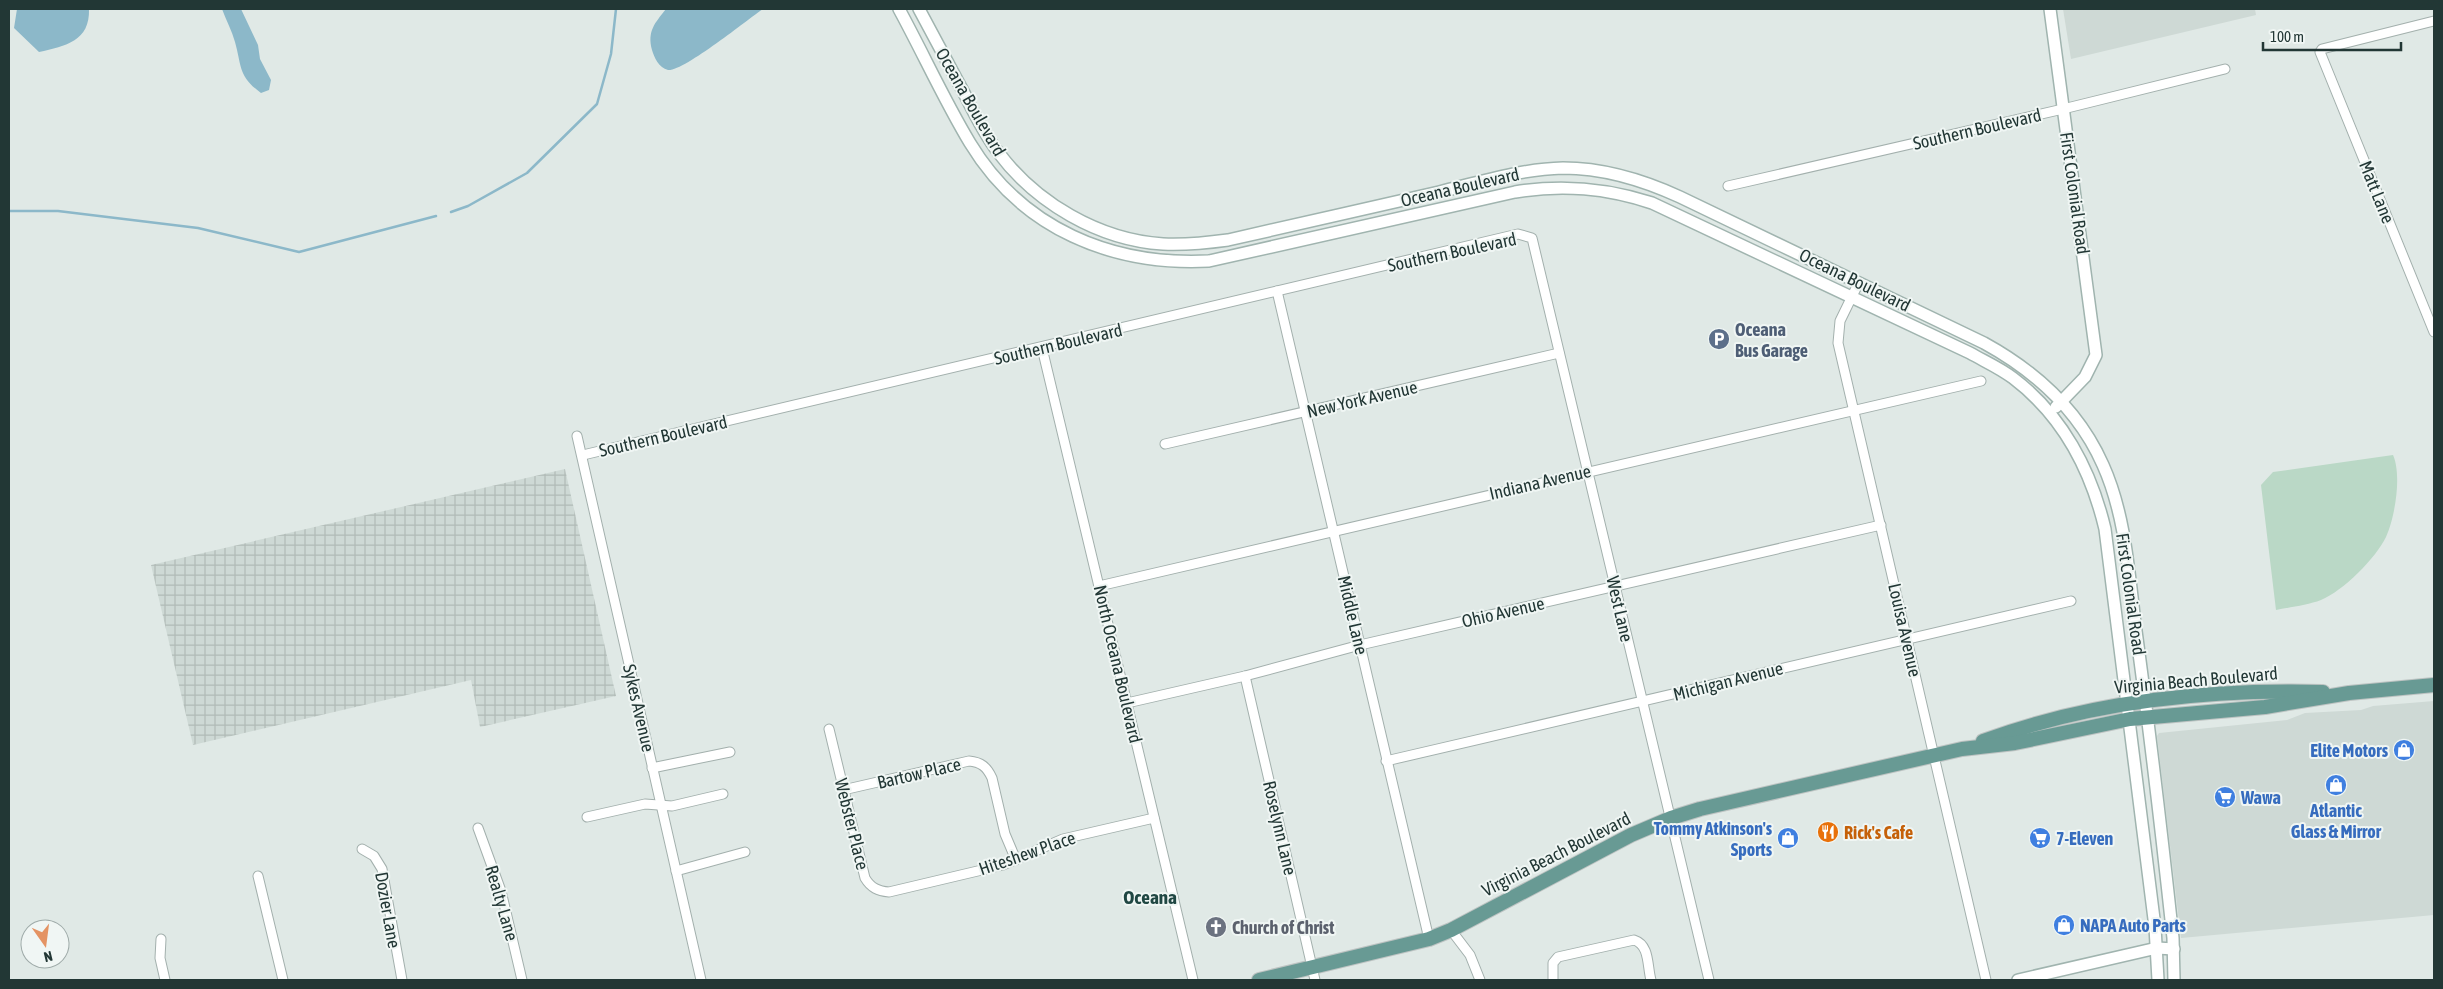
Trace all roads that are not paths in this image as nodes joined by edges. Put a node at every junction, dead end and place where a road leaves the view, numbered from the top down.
1 (899, 9) edge
2 (919, 9) edge
3 (2050, 9) edge
4 (2434, 20) edge
5 (2225, 69) dead end
6 (2064, 109) junction
7 (1728, 186) dead end
8 (1064, 213) junction
9 (1055, 227) junction
10 (1532, 238) joint
11 (1859, 282) junction
12 (1277, 291) junction
13 (1849, 298) junction
14 (2434, 332) edge
15 (1042, 348) junction
16 (1559, 353) junction
17 (1981, 381) dead end
18 (2061, 402) junction
19 (1854, 410) junction
20 (1304, 412) junction
21 (2051, 414) junction
22 (577, 436) dead end
23 (1165, 444) dead end
24 (583, 455) junction
25 (1587, 471) junction
26 (1881, 525) junction
27 (1333, 530) junction
28 (1099, 586) junction
29 (1615, 586) junction
30 (2071, 601) dead end
31 (1907, 638) junction
32 (1360, 645) junction
33 (1244, 676) junction
34 (2434, 685) edge
35 (2349, 693) junction
36 (2145, 700) junction
37 (1642, 702) junction
38 (2128, 702) junction
39 (1127, 703) junction
40 (2147, 717) junction
41 (2130, 719) junction
42 (829, 729) dead end
43 (1962, 749) junction
44 (730, 752) dead end
45 (1933, 755) junction
46 (1386, 761) junction
47 (652, 768) junction
48 (843, 790) junction
49 (723, 794) dead end
50 (661, 806) junction
51 (587, 817) dead end
52 (1154, 818) junction
53 (1671, 818) junction
54 (478, 828) dead end
55 (362, 848) dead end
56 (745, 852) dead end
57 (1016, 860) junction
58 (676, 871) junction
59 (258, 876) dead end
60 (930, 882) joint
61 (1451, 930) junction
62 (162, 939) dead end
63 (1429, 939) junction
64 (2157, 948) junction
65 (2174, 949) junction
66 (1313, 974) edge
67 (165, 980) edge
68 (283, 980) edge
69 (402, 980) edge
70 (522, 980) edge
71 (701, 980) edge
72 (1193, 980) edge
73 (1259, 980) edge
74 (1480, 980) edge
75 (1554, 980) edge
76 (1651, 980) edge
77 (1709, 980) edge
78 (1986, 980) edge
79 (2018, 980) edge
80 (2158, 980) edge
81 (2174, 980) edge

1 - 9 main road, Oceana Boulevard
2 - 8 main road, Oceana Boulevard
3 - 6 main road, First Colonial Road
4 - 14 street, Matt Lane
5 - 6 street, Southern Boulevard
6 - 7 street, Southern Boulevard
6 - 18 main road, First Colonial Road
8 - 9 main road
8 - 11 main road, Oceana Boulevard
9 - 13 main road, Oceana Boulevard
10 - 12 street, Southern Boulevard
10 - 16 street, West Lane
11 - 13 street, Louisa Avenue
11 - 18 main road, Oceana Boulevard
12 - 15 street, Southern Boulevard
12 - 20 street, Middle Lane
13 - 19 street, Louisa Avenue
13 - 21 main road, Oceana Boulevard
15 - 24 street, Southern Boulevard
15 - 28 street, North Oceana Boulevard
16 - 20 street, New York Avenue
16 - 25 street, West Lane
17 - 19 street, Indiana Avenue
18 - 21 main road
18 - 36 main road, First Colonial Road
19 - 25 street, Indiana Avenue
19 - 26 street, Louisa Avenue
20 - 23 street, New York Avenue
20 - 27 street, Middle Lane
21 - 38 main road, First Colonial Road
22 - 24 street, Sykes Avenue
24 - 47 street, Sykes Avenue
25 - 27 street, Indiana Avenue
25 - 29 street, West Lane
26 - 29 street, Ohio Avenue
26 - 31 street, Louisa Avenue
27 - 28 street, Indiana Avenue
27 - 32 street, Middle Lane
28 - 39 street, North Oceana Boulevard
29 - 32 street, Ohio Avenue
29 - 37 street, West Lane
30 - 31 street, Michigan Avenue
31 - 37 street, Michigan Avenue
31 - 45 street, Louisa Avenue
32 - 33 street, Ohio Avenue
32 - 46 street, Middle Lane
33 - 39 street, Ohio Avenue
33 - 66 street, Roselynn Lane
34 - 35 main road, Virginia Beach Boulevard
35 - 36 main road, Virginia Beach Boulevard
35 - 40 main road, Virginia Beach Boulevard
36 - 38 main road, Virginia Beach Boulevard
36 - 40 main road, First Colonial Road
37 - 46 street, Michigan Avenue
37 - 53 street, West Lane
38 - 41 main road, First Colonial Road
38 - 43 main road, Virginia Beach Boulevard
39 - 52 street, North Oceana Boulevard
40 - 41 main road, Virginia Beach Boulevard
40 - 65 main road, First Colonial Road
41 - 43 main road, Virginia Beach Boulevard
41 - 64 main road, First Colonial Road
42 - 48 street, Webster Place
43 - 45 main road, Virginia Beach Boulevard
44 - 47 street
45 - 53 main road, Virginia Beach Boulevard
45 - 78 street, Louisa Avenue
46 - 63 street, Middle Lane
47 - 50 street, Sykes Avenue
48 - 57 street, Bartow Place
48 - 60 street, Webster Place
49 - 50 street
50 - 51 street
50 - 58 street, Sykes Avenue
52 - 57 street, Hiteshew Place
52 - 72 street, North Oceana Boulevard
53 - 61 main road, Virginia Beach Boulevard
53 - 77 street, West Lane
54 - 70 street, Realty Lane
55 - 69 street, Dozier Lane
56 - 58 street
57 - 60 street, Hiteshew Place
58 - 71 street, Sykes Avenue
59 - 68 street
61 - 63 main road, Virginia Beach Boulevard
61 - 74 street
62 - 67 street
63 - 66 main road, Virginia Beach Boulevard
64 - 65 main road
64 - 79 main road
64 - 80 main road, First Colonial Road
65 - 81 main road, First Colonial Road
66 - 73 main road, Virginia Beach Boulevard
75 - 76 street

